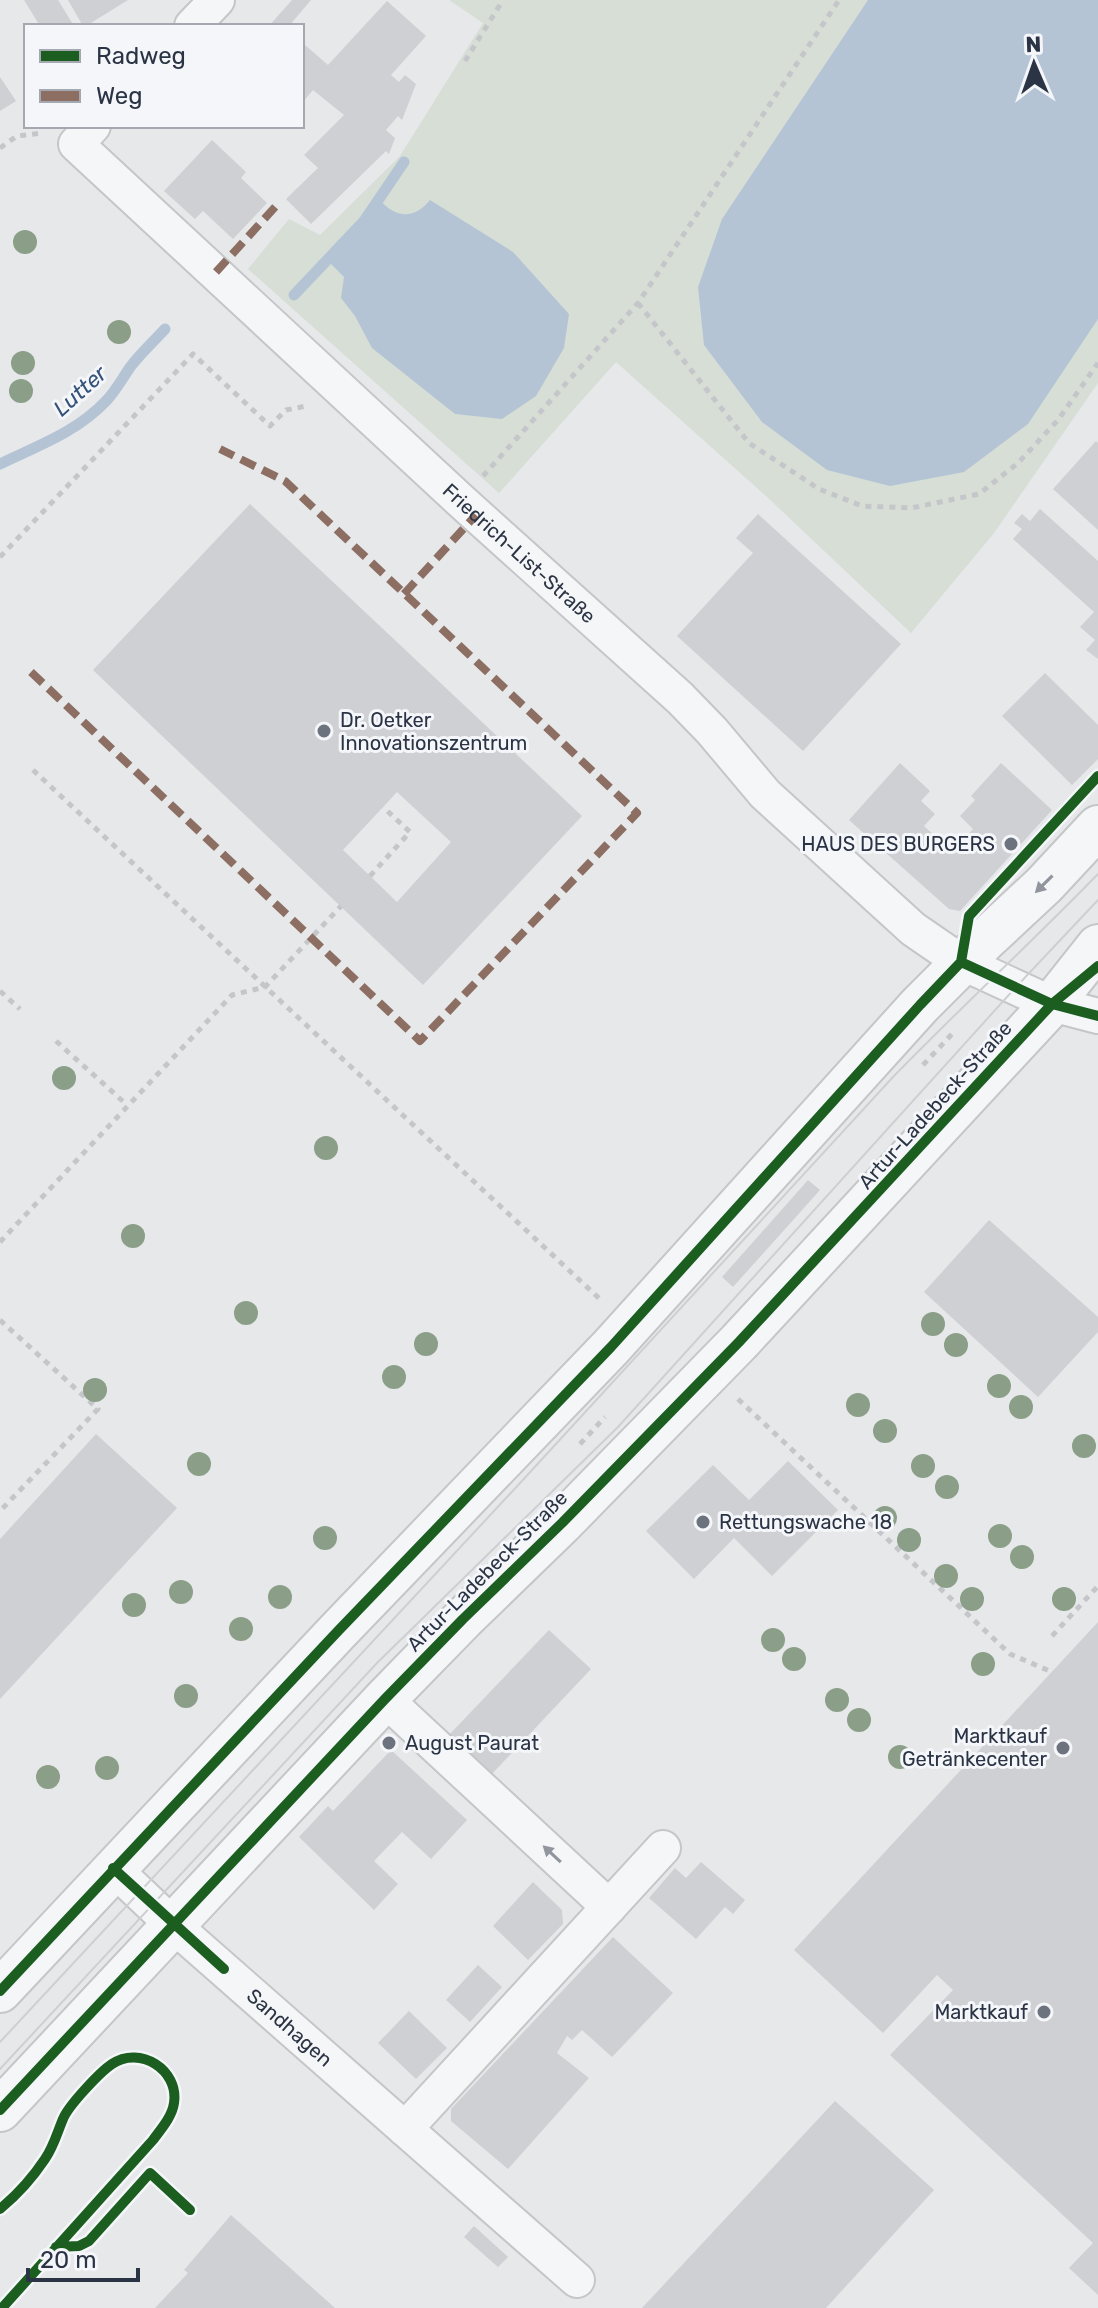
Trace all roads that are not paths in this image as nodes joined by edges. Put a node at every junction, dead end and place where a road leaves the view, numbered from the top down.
1 (217, 0) edge
2 (194, 24) edge
3 (84, 135) edge
4 (1098, 827) edge
5 (1098, 946) edge
6 (961, 962) junction
7 (1052, 1004) junction
8 (1098, 1016) edge
9 (385, 1699) junction
10 (663, 1848) dead end
11 (113, 1868) junction
12 (609, 1907) junction
13 (173, 1925) junction
14 (0, 1991) edge
15 (0, 2110) edge
16 (405, 2129) junction
17 (577, 2280) dead end

1 - 2 street
3 - 6 street, Friedrich-List-Straße
4 -> 6 street
5 - 7 street, Artur-Ladebeck-Straße
6 - 7 street
6 - 11 street
7 - 8 street
7 - 9 street, Artur-Ladebeck-Straße
12 -> 9 street
9 - 13 street, Artur-Ladebeck-Straße
10 - 12 street
11 - 13 street, Sandhagen
11 - 14 street
12 - 16 street
13 - 15 street, Artur-Ladebeck-Straße
13 - 16 street, Sandhagen
16 - 17 street, Sandhagen

